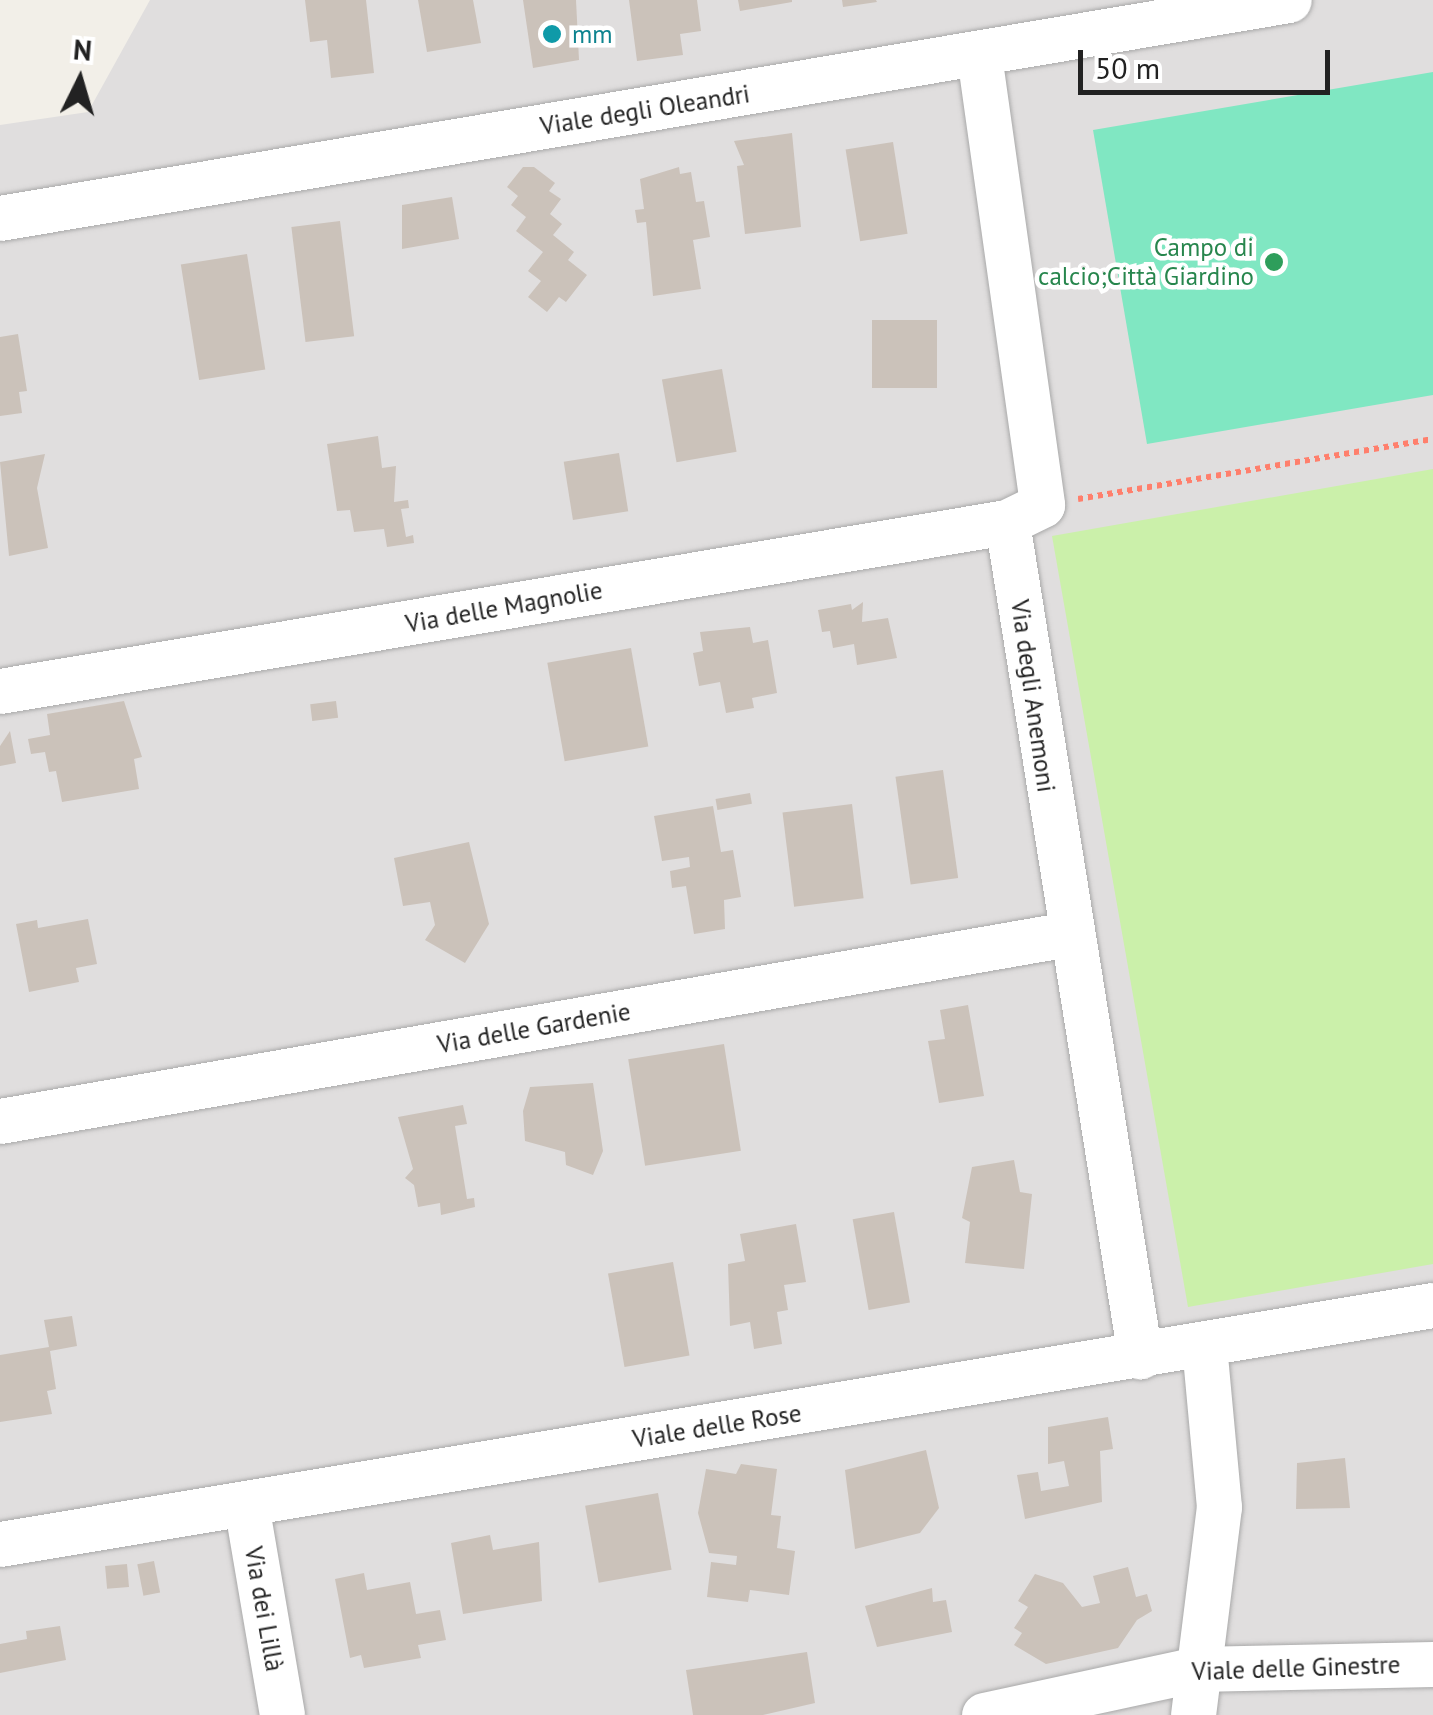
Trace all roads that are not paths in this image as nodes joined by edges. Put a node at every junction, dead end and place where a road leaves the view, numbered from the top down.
1 (1289, 0) edge
2 (979, 54) junction
3 (0, 218) edge
4 (1024, 513) junction
5 (0, 691) edge
6 (1068, 934) junction
7 (0, 1121) edge
8 (1433, 1305) edge
9 (1204, 1345) junction
10 (1140, 1356) junction
11 (246, 1504) junction
12 (0, 1544) edge
13 (1433, 1664) edge
14 (1196, 1669) junction
15 (282, 1715) edge
16 (984, 1715) edge
17 (1192, 1715) edge

1 - 2 street, Viale degli Oleandri
2 - 3 street, Viale degli Oleandri
2 - 4 street, Via degli Anemoni
4 - 5 street, Via delle Magnolie
4 - 6 street, Via degli Anemoni
6 - 7 street, Via delle Gardenie
6 - 10 street, Via degli Anemoni
8 - 9 street, Viale delle Rose
9 - 10 street, Viale delle Rose
9 - 14 street
10 - 11 street, Viale delle Rose
11 - 12 street, Viale delle Rose
11 - 15 street, Via dei Lillà
13 - 14 street, Viale delle Ginestre
14 - 16 street, Viale delle Ginestre
14 - 17 street

